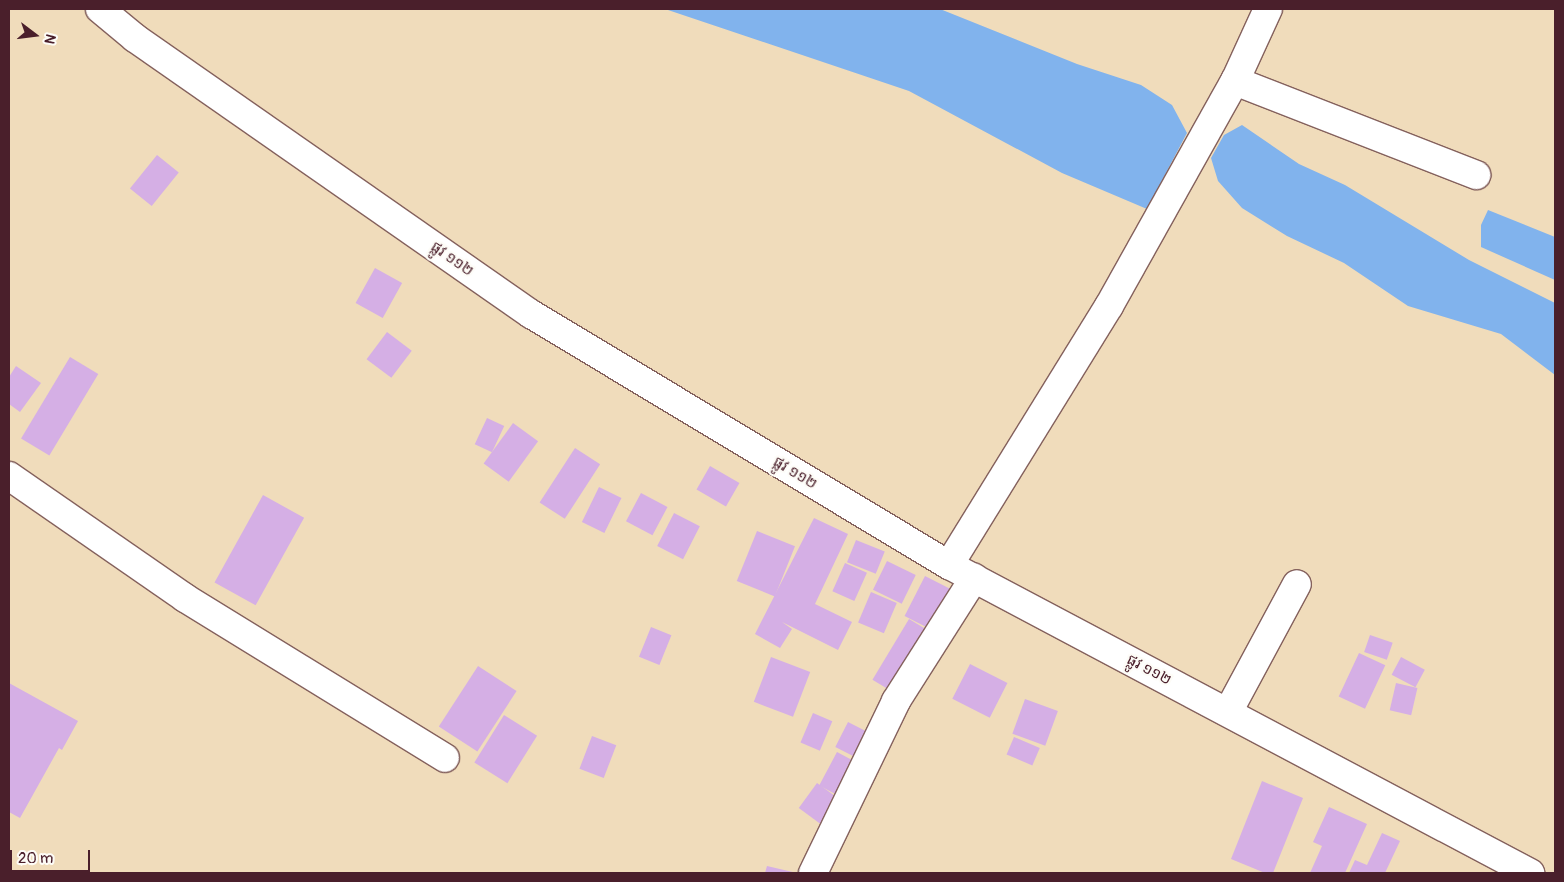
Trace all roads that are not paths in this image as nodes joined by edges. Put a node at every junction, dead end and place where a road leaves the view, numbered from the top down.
1 (100, 9) edge
2 (1268, 9) edge
3 (1235, 81) junction
4 (1476, 175) dead end
5 (9, 476) edge
6 (949, 565) junction
7 (974, 578) junction
8 (1297, 584) dead end
9 (1228, 712) junction
10 (445, 758) dead end
11 (813, 873) edge
12 (1530, 873) edge

1 - 6 street, ផ្លូវ ១១២
2 - 3 street
3 - 4 street
3 - 6 street
5 - 10 street
6 - 7 street, ផ្លូវ ១១២
7 - 9 street, ផ្លូវ ១១២
7 - 11 street
8 - 9 street
9 - 12 street, ផ្លូវ ១១២

